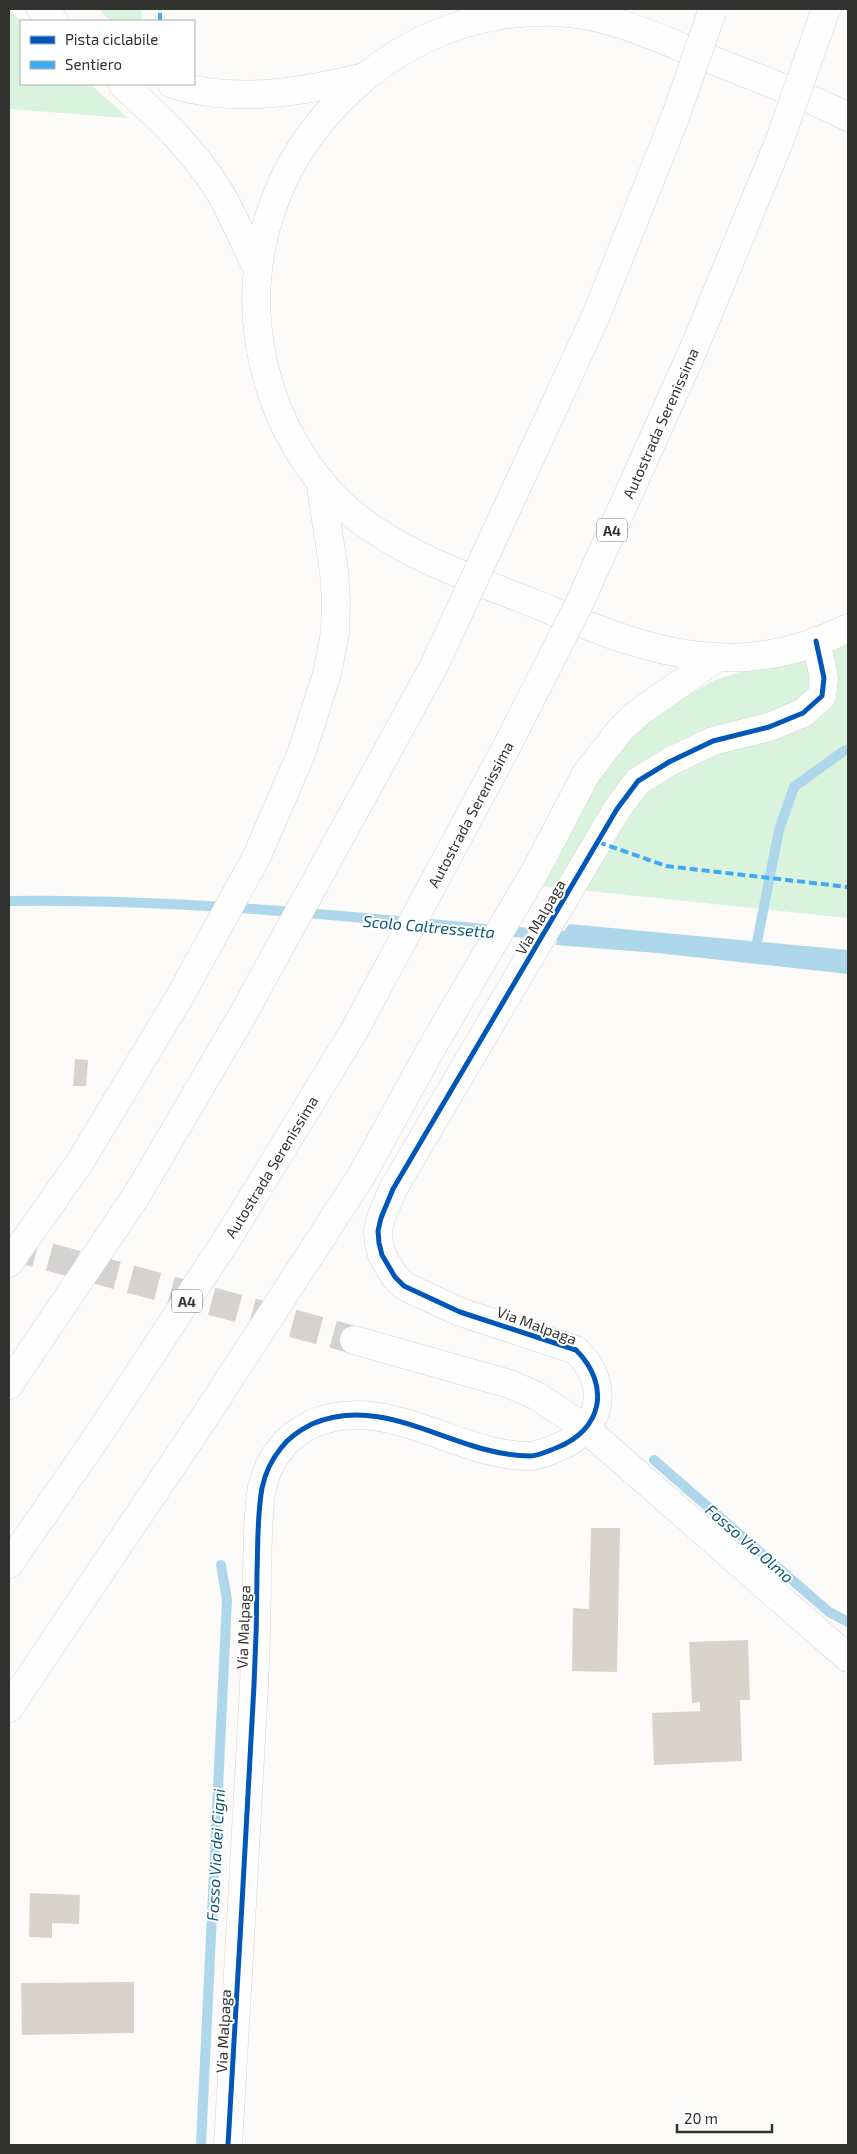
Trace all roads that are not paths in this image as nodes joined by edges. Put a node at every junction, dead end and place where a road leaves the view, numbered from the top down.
1 (713, 9) edge
2 (826, 9) edge
3 (521, 11) edge
4 (366, 77) junction
5 (123, 85) edge
6 (175, 85) edge
7 (848, 117) edge
8 (258, 269) junction
9 (320, 480) junction
10 (848, 628) edge
11 (816, 641) junction
12 (715, 659) junction
13 (9, 1262) edge
14 (354, 1340) tunnel mouth
15 (9, 1385) edge
16 (585, 1428) junction
17 (9, 1564) edge
18 (848, 1658) edge
19 (9, 1708) edge
20 (228, 2145) edge

1 - 15 main road, bridge
2 - 17 main road, Autostrada Serenissima / A4, bridge
3 - 4 main road
3 - 7 main road
4 - 6 main road
4 - 8 main road
5 - 8 main road
8 - 9 main road
9 - 12 main road
9 - 13 main road
10 - 11 main road
11 - 12 main road
11 - 16 main road, Via Malpaga
12 - 19 main road
14 - 16 main road
16 - 18 main road
16 - 20 main road, Via Malpaga

